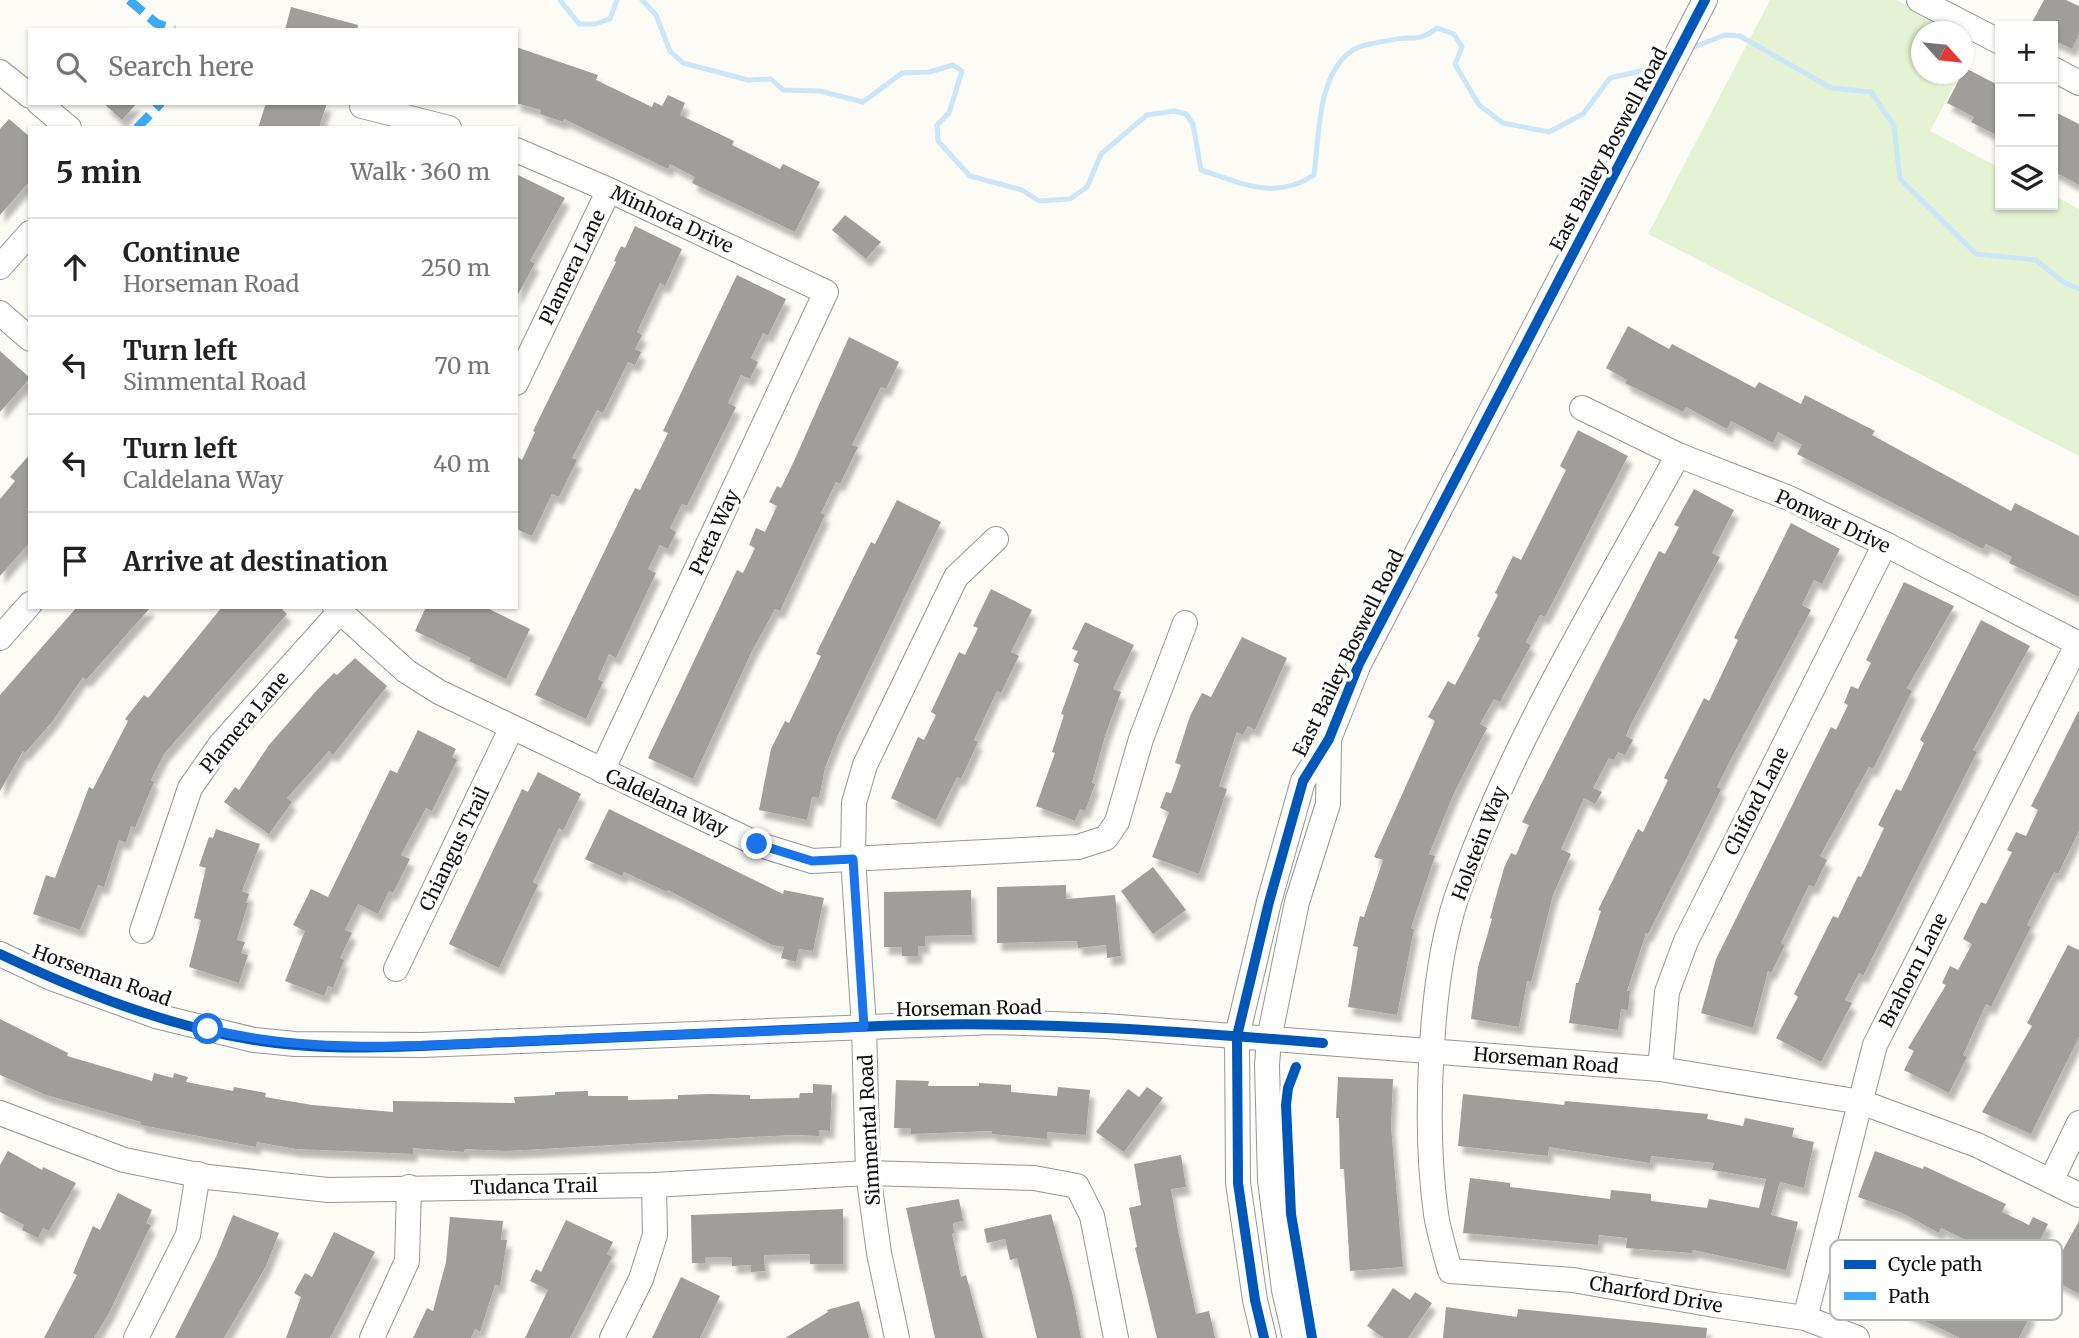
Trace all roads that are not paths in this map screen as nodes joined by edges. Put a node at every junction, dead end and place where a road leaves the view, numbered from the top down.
1 (1705, 0) edge
2 (1919, 0) edge
3 (1995, 39) edge
4 (0, 72) edge
5 (2058, 72) edge
6 (2079, 83) edge
7 (28, 94) edge
8 (41, 105) edge
9 (360, 112) edge
10 (67, 126) edge
11 (438, 126) edge
12 (518, 151) edge
13 (610, 190) junction
14 (28, 235) edge
15 (0, 267) edge
16 (826, 292) joint
17 (0, 313) edge
18 (28, 337) edge
19 (518, 379) edge
20 (1582, 408) dead end
21 (1678, 455) junction
22 (996, 539) dead end
23 (1885, 544) junction
24 (28, 606) edge
25 (339, 609) edge
26 (1185, 623) dead end
27 (0, 638) edge
28 (2078, 643) edge
29 (511, 729) junction
30 (1329, 739) junction
31 (602, 771) junction
32 (853, 859) junction
33 (142, 931) dead end
34 (0, 954) edge
35 (396, 969) dead end
36 (864, 1027) junction
37 (1237, 1036) junction
38 (1269, 1039) junction
39 (1433, 1051) junction
40 (1660, 1069) junction
41 (1861, 1102) junction
42 (0, 1113) edge
43 (2079, 1123) edge
44 (868, 1173) junction
45 (198, 1174) junction
46 (2051, 1181) junction
47 (654, 1185) junction
48 (409, 1187) junction
49 (2079, 1195) edge
50 (1450, 1270) joint
51 (1805, 1318) junction
52 (136, 1338) edge
53 (372, 1338) edge
54 (612, 1338) edge
55 (897, 1338) edge
56 (1116, 1338) edge
57 (1264, 1338) edge
58 (1295, 1338) edge
59 (1857, 1338) edge

1 - 30 street, East Bailey Boswell Road
2 - 3 street
4 - 7 street
5 - 6 street
8 - 10 street
9 - 11 street
12 - 13 street, Minhota Drive
13 - 16 street, Minhota Drive
13 - 19 street, Plamera Lane
14 - 15 street
16 - 31 street, Preta Way
17 - 18 street
20 - 21 street, Ponwar Drive
21 - 23 street, Ponwar Drive
21 - 39 street, Holstein Way
22 - 32 street, Simmental Road
23 - 28 street, Ponwar Drive
23 - 40 street, Chiford Lane
24 - 27 street
25 - 29 street, Caldelana Way
25 - 33 street, Plamera Lane
26 - 32 street, Caldelana Way
28 - 41 street, Brahorn Lane
29 - 31 street, Caldelana Way
29 - 35 street, Chiangus Trail
30 - 37 street, East Bailey Boswell Road
30 - 38 street, East Bailey Boswell Road
31 - 32 street, Caldelana Way
32 - 36 street, Simmental Road
34 - 36 street, Horseman Road
36 - 37 street, Horseman Road
36 - 44 street, Simmental Road
37 - 38 street, Horseman Road
37 - 57 street, East Bailey Boswell Road
38 - 39 street, Horseman Road
38 - 58 street, East Bailey Boswell Road
39 - 40 street, Horseman Road
39 - 50 street, Holstein Way
40 - 41 street, Horseman Road
41 - 46 street, Horseman Road
41 - 51 street, Brahorn Lane
42 - 45 street, Tudanca Trail
43 - 46 street
44 - 47 street, Tudanca Trail
44 - 55 street, Simmental Road
44 - 56 street, Tudanca Trail
45 - 48 street, Tudanca Trail
45 - 52 street
46 - 49 street, Horseman Road
47 - 48 street, Tudanca Trail
47 - 54 street
48 - 53 street
50 - 51 street, Charford Drive
51 - 59 street, Charford Drive

